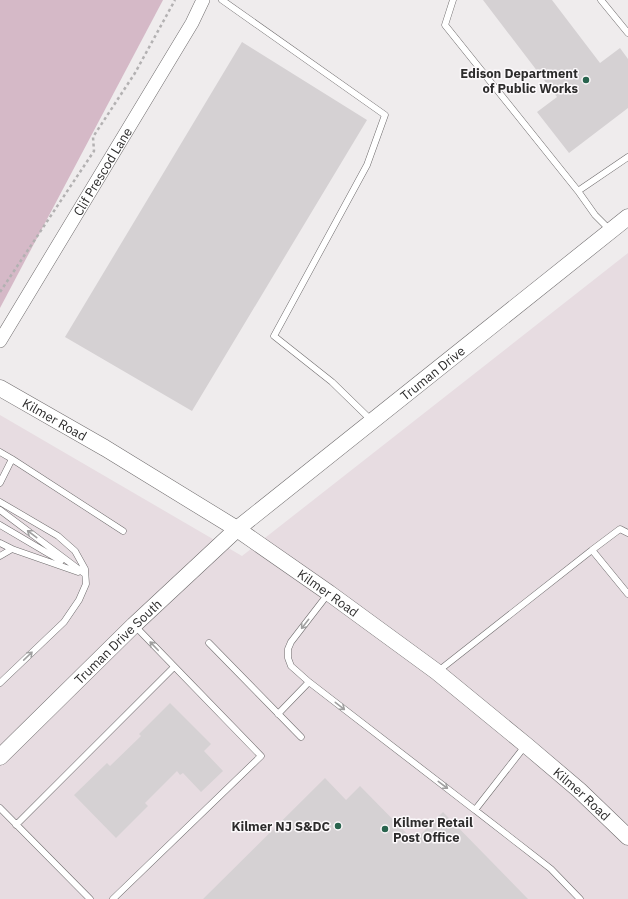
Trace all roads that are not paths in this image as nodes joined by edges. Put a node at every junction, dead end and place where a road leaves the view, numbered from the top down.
1 (203, 0) edge
2 (222, 0) edge
3 (453, 0) edge
4 (601, 0) edge
5 (628, 33) edge
6 (628, 156) edge
7 (578, 191) junction
8 (628, 217) edge
9 (610, 231) junction
10 (0, 341) edge
11 (0, 388) edge
12 (372, 421) junction
13 (0, 452) edge
14 (12, 459) junction
15 (0, 483) edge
16 (0, 502) edge
17 (0, 510) edge
18 (0, 525) edge
19 (238, 529) junction
20 (124, 531) dead end
21 (628, 533) edge
22 (0, 543) edge
23 (12, 549) junction
24 (592, 550) junction
25 (0, 556) edge
26 (85, 574) junction
27 (329, 593) junction
28 (628, 594) edge
29 (134, 625) junction
30 (209, 643) dead end
31 (174, 667) junction
32 (437, 672) junction
33 (309, 682) junction
34 (0, 684) edge
35 (278, 714) junction
36 (301, 737) dead end
37 (526, 745) junction
38 (0, 757) edge
39 (0, 808) edge
40 (475, 810) junction
41 (16, 825) junction
42 (628, 837) edge
43 (90, 899) edge
44 (113, 899) edge
45 (580, 899) edge

1 - 10 street, Clif Prescod Lane
2 - 12 lane
3 - 7 lane
4 - 5 lane
6 - 7 lane
7 - 9 lane
8 - 9 street, Truman Drive
9 - 12 street, Truman Drive
11 - 19 street, Kilmer Road
12 - 19 street, Truman Drive
13 - 14 lane
14 - 15 lane
14 - 20 lane
16 - 26 lane
26 -> 17 lane
18 - 26 lane
19 - 27 street, Kilmer Road
19 - 29 street, Truman Drive South
21 - 24 lane
22 - 23 lane
23 - 25 lane
23 - 26 lane
24 - 28 lane
24 - 32 lane
34 -> 26 lane
27 - 32 street, Kilmer Road
27 -> 33 lane
31 -> 29 lane
29 - 38 street, Truman Drive South
30 - 35 lane
31 - 41 lane
31 - 44 lane
32 - 37 street, Kilmer Road
33 - 35 lane
33 -> 40 lane
35 - 36 lane
37 - 40 lane
37 - 42 street, Kilmer Road
39 - 41 lane
40 - 45 lane
41 - 43 lane

